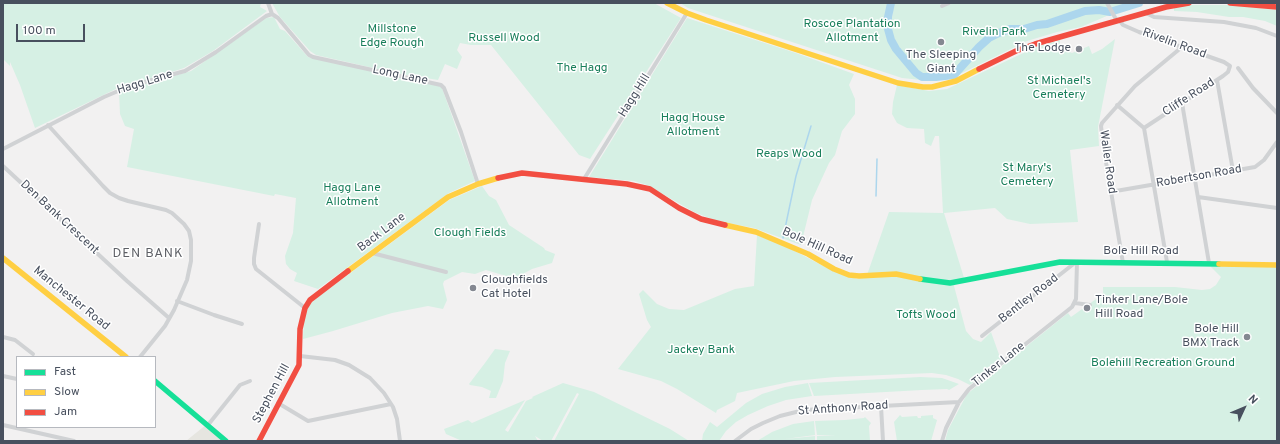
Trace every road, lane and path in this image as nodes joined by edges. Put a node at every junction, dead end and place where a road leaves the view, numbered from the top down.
1 (268, 3) edge
2 (667, 3) edge
3 (949, 3) edge
4 (1189, 3) edge
5 (1230, 3) edge
6 (1109, 5) edge
7 (942, 6) dead end
8 (1277, 7) edge
9 (687, 13) junction
10 (1146, 13) junction
11 (272, 14) junction
12 (1117, 19) junction
13 (1277, 36) edge
14 (1182, 47) junction
15 (1230, 66) joint
16 (1238, 68) dead end
17 (1216, 80) junction
18 (1182, 103) junction
19 (1117, 106) junction
20 (1277, 113) edge
21 (48, 125) junction
22 (1144, 128) junction
23 (1277, 142) edge
24 (3, 149) edge
25 (3, 166) edge
26 (1233, 171) junction
27 (1194, 177) junction
28 (584, 179) junction
29 (478, 184) junction
30 (1153, 185) junction
31 (1110, 192) junction
32 (1198, 197) junction
33 (1277, 208) edge
34 (258, 224) dead end
35 (372, 253) junction
36 (3, 258) edge
37 (1077, 262) junction
38 (1166, 262) junction
39 (1123, 263) junction
40 (1209, 263) junction
41 (1277, 265) edge
42 (446, 272) dead end
43 (178, 301) junction
44 (1075, 303) junction
45 (1090, 305) dead end
46 (305, 308) junction
47 (169, 318) junction
48 (242, 324) dead end
49 (982, 336) dead end
50 (3, 337) edge
51 (34, 354) dead end
52 (125, 356) edge
53 (141, 356) edge
54 (300, 356) junction
55 (3, 376) edge
56 (16, 379) edge
57 (250, 381) dead end
58 (156, 382) edge
59 (959, 402) junction
60 (278, 404) junction
61 (391, 404) junction
62 (881, 406) junction
63 (3, 425) edge
64 (208, 425) junction
65 (16, 428) edge
66 (16, 428) edge
67 (74, 441) edge
68 (226, 441) edge
69 (259, 441) edge
70 (400, 441) edge
71 (735, 441) edge
72 (883, 441) edge
73 (942, 441) edge

1 - 11 street
2 - 9 street
3 - 7 street
4 - 10 street
5 - 8 street
6 - 12 street
9 - 12 street
9 - 28 street, Hagg Hill
10 - 12 street
10 - 13 street
11 - 21 street, Hagg Lane
11 - 29 street, Long Lane
12 - 14 street, Rivelin Road
14 - 15 street, Rivelin Road
14 - 19 street, Waller Road
15 - 17 street, Cliffe Road
16 - 20 street
17 - 18 street, Cliffe Road
17 - 26 street
18 - 22 street, Cliffe Road
18 - 27 street
19 - 22 street
19 - 31 street, Waller Road
21 - 24 street, Hagg Lane
21 - 43 street
22 - 30 street
23 - 26 street, Robertson Road
25 - 47 street, Den Bank Crescent
26 - 27 street, Robertson Road
27 - 30 street, Robertson Road
27 - 32 street
28 - 29 street, Bole Hill Road
28 - 37 street, Bole Hill Road
29 - 35 street, Back Lane
30 - 31 street, Robertson Road
30 - 38 street
31 - 39 street, Waller Road
32 - 33 street
32 - 40 street
34 - 46 street
35 - 42 street
35 - 46 street, Back Lane
36 - 52 street, Manchester Road
37 - 39 street, Bole Hill Road
37 - 44 street
37 - 49 street, Bentley Road
38 - 39 street, Bole Hill Road
38 - 40 street, Bole Hill Road
40 - 41 street, Bole Hill Road
43 - 47 street
43 - 48 street
44 - 45 street
44 - 59 street, Tinker Lane
46 - 54 street, Stephen Hill
47 - 53 street
50 - 51 street
54 - 60 street, Stephen Hill
54 - 61 street
55 - 56 street
57 - 64 street
58 - 64 street
59 - 62 street, St Anthony Road
59 - 73 street, Tinker Lane
60 - 61 street
60 - 69 street, Stephen Hill
61 - 70 street
62 - 71 street, St Anthony Road
62 - 72 street
63 - 65 street
64 - 68 street
66 - 67 street

